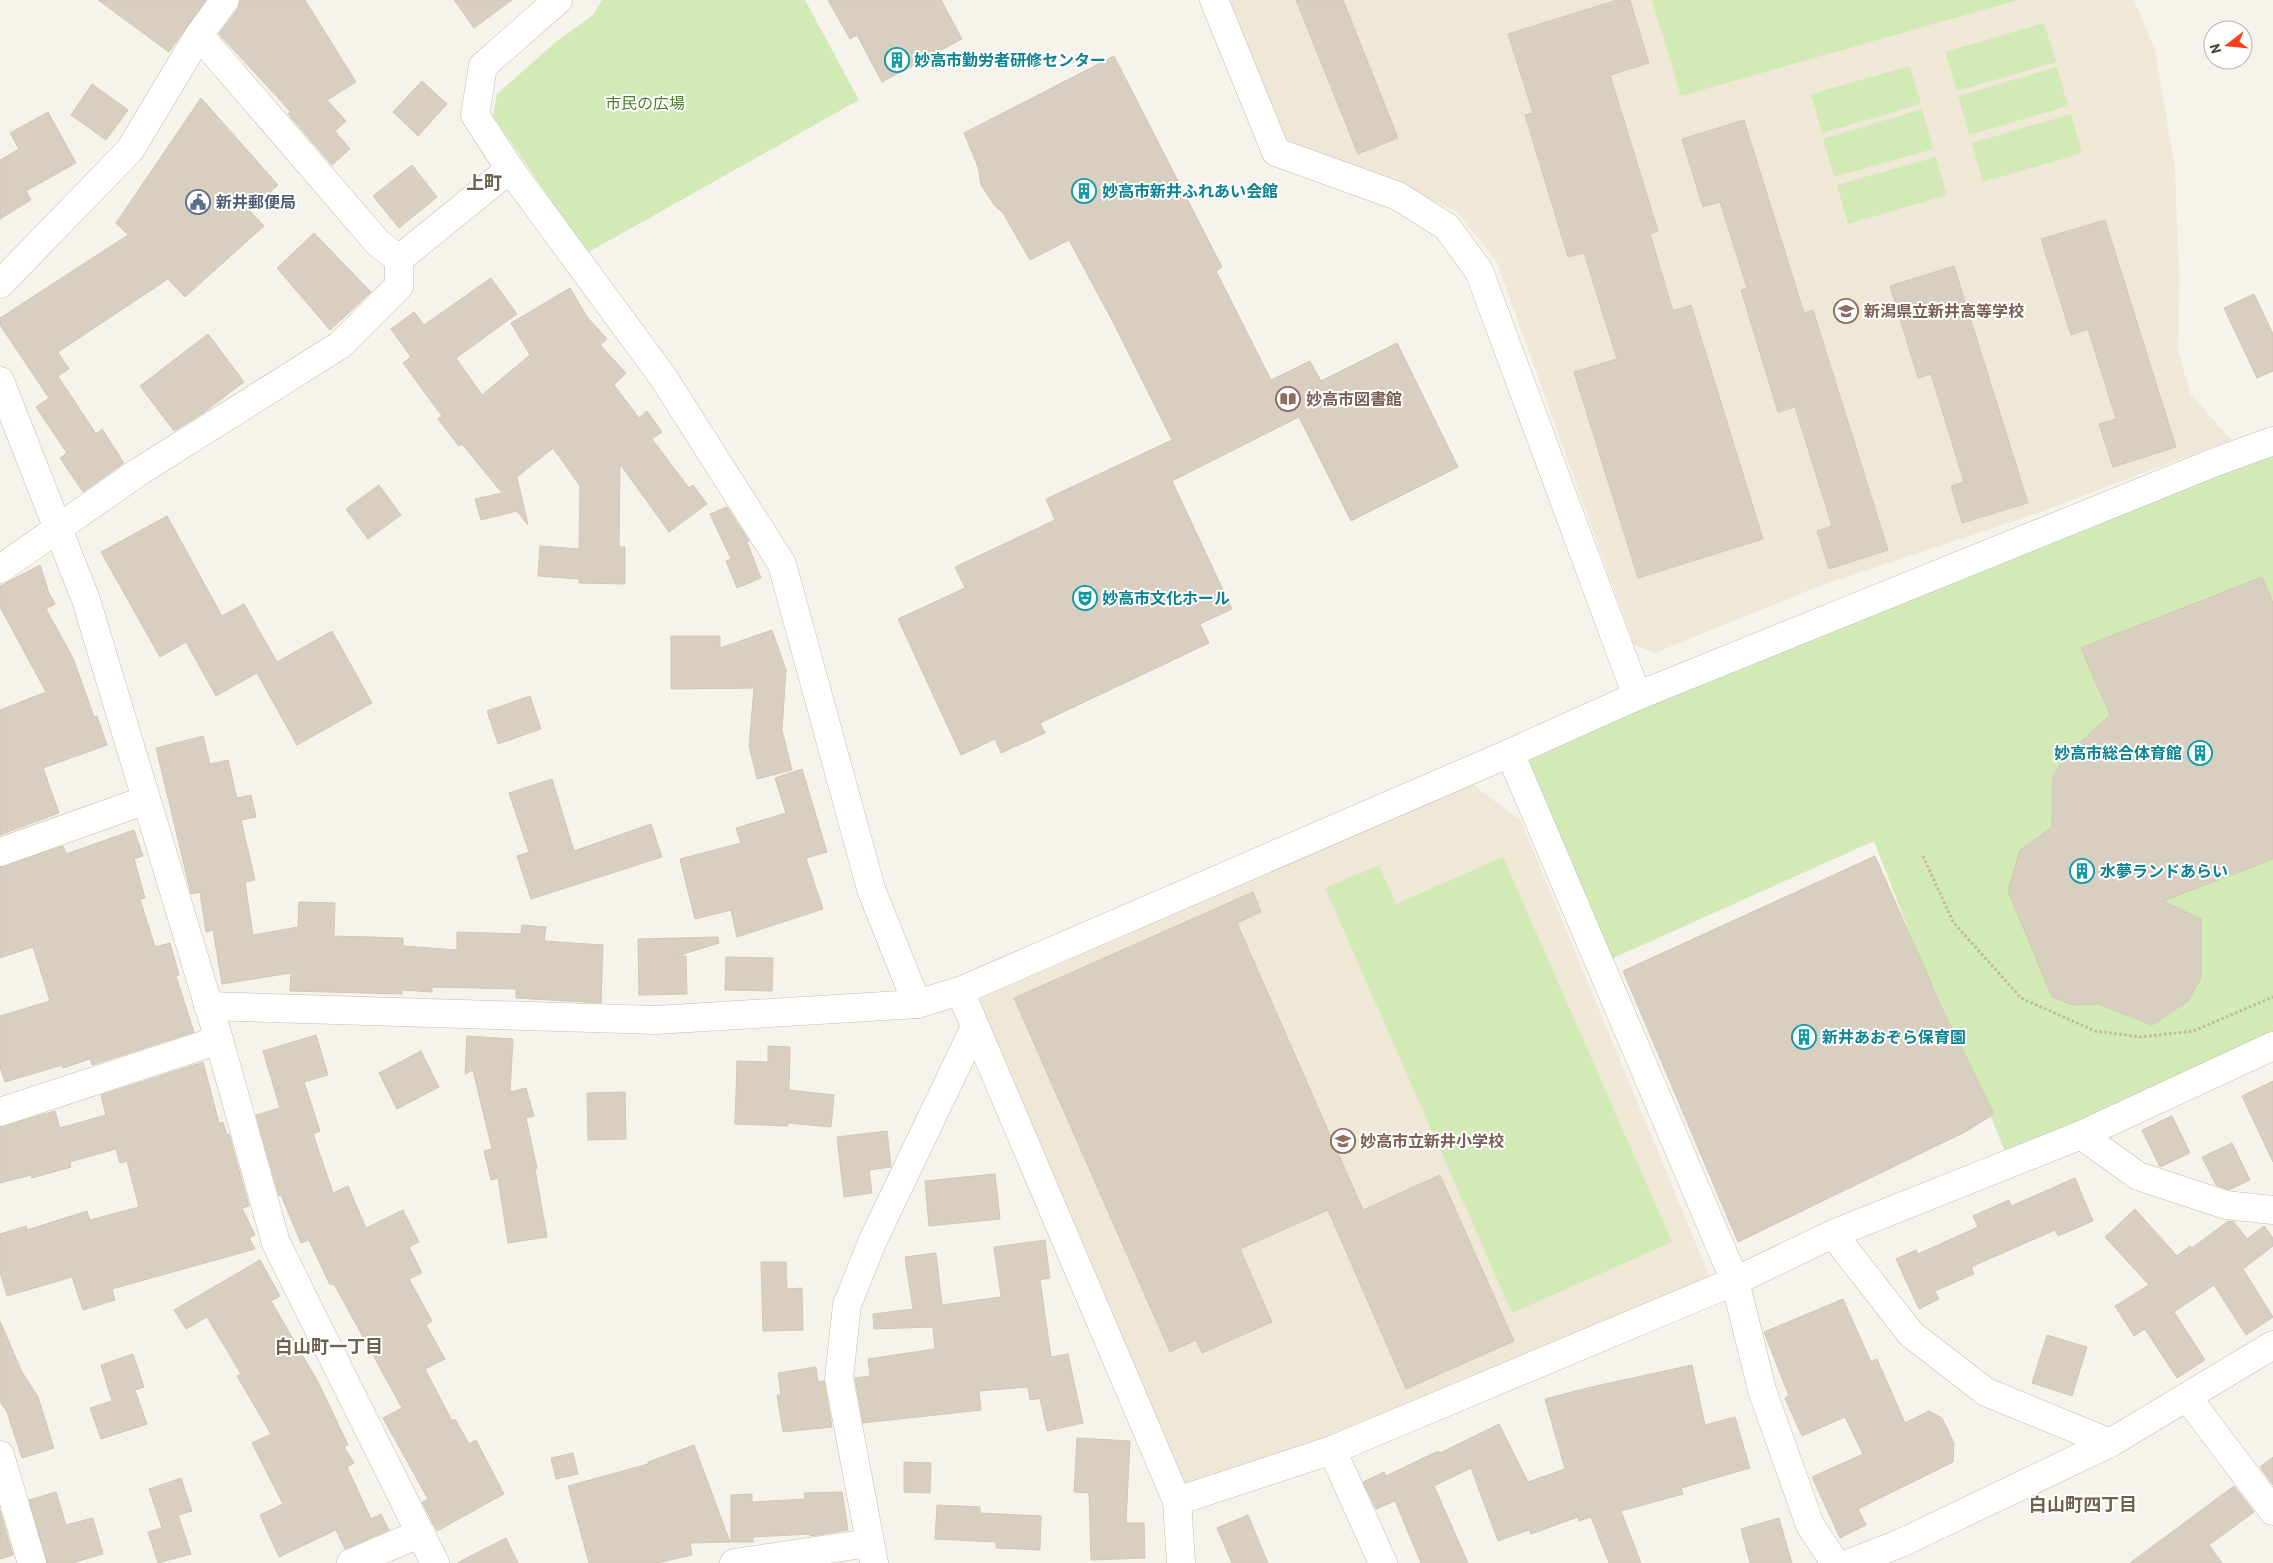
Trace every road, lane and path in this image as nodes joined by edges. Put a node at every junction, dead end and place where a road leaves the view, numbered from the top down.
1 (225, 0) edge
2 (558, 0) edge
3 (1214, 0) edge
4 (199, 35) junction
5 (510, 169) junction
6 (399, 259) junction
7 (0, 284) edge
8 (0, 381) edge
9 (2273, 441) edge
10 (58, 529) junction
11 (0, 568) edge
12 (1637, 696) junction
13 (1510, 753) junction
14 (146, 800) junction
15 (0, 852) edge
16 (1923, 856) dead end
17 (960, 991) junction
18 (2273, 997) edge
19 (917, 1004) junction
20 (208, 1006) junction
21 (975, 1027) junction
22 (219, 1040) junction
23 (2273, 1046) edge
24 (0, 1112) edge
25 (2081, 1135) junction
26 (2273, 1210) edge
27 (1833, 1234) junction
28 (1735, 1281) junction
29 (2273, 1345) edge
30 (2187, 1397) junction
31 (2110, 1442) junction
32 (1332, 1450) junction
33 (0, 1455) edge
34 (1177, 1501) junction
35 (2273, 1511) edge
36 (421, 1533) junction
37 (871, 1553) edge
38 (32, 1563) edge
39 (351, 1563) edge
40 (435, 1563) edge
41 (734, 1563) edge
42 (1181, 1563) edge
43 (1383, 1563) edge
44 (1835, 1563) edge
45 (1850, 1563) edge

1 - 4 street
2 - 5 street
3 - 12 street
4 - 6 street
4 - 7 street
5 - 6 street
5 - 19 street
6 - 10 street
8 - 10 street
9 - 12 street
10 - 11 street
10 - 14 street
12 - 13 street
13 - 17 street
13 - 28 street
14 - 15 street
14 - 20 street
16 - 18 path
17 - 19 street
17 - 21 street
19 - 20 street
20 - 22 street
21 - 34 street
21 - 37 street
22 - 24 street
22 - 36 street
23 - 25 street
25 - 26 street
25 - 27 street
27 - 28 street
27 - 31 street
28 - 32 street
28 - 44 street
29 - 30 street
30 - 31 street
30 - 35 street
31 - 45 street
32 - 34 street
32 - 43 street
33 - 38 street
34 - 42 street
36 - 39 street
36 - 40 street
37 - 41 street

